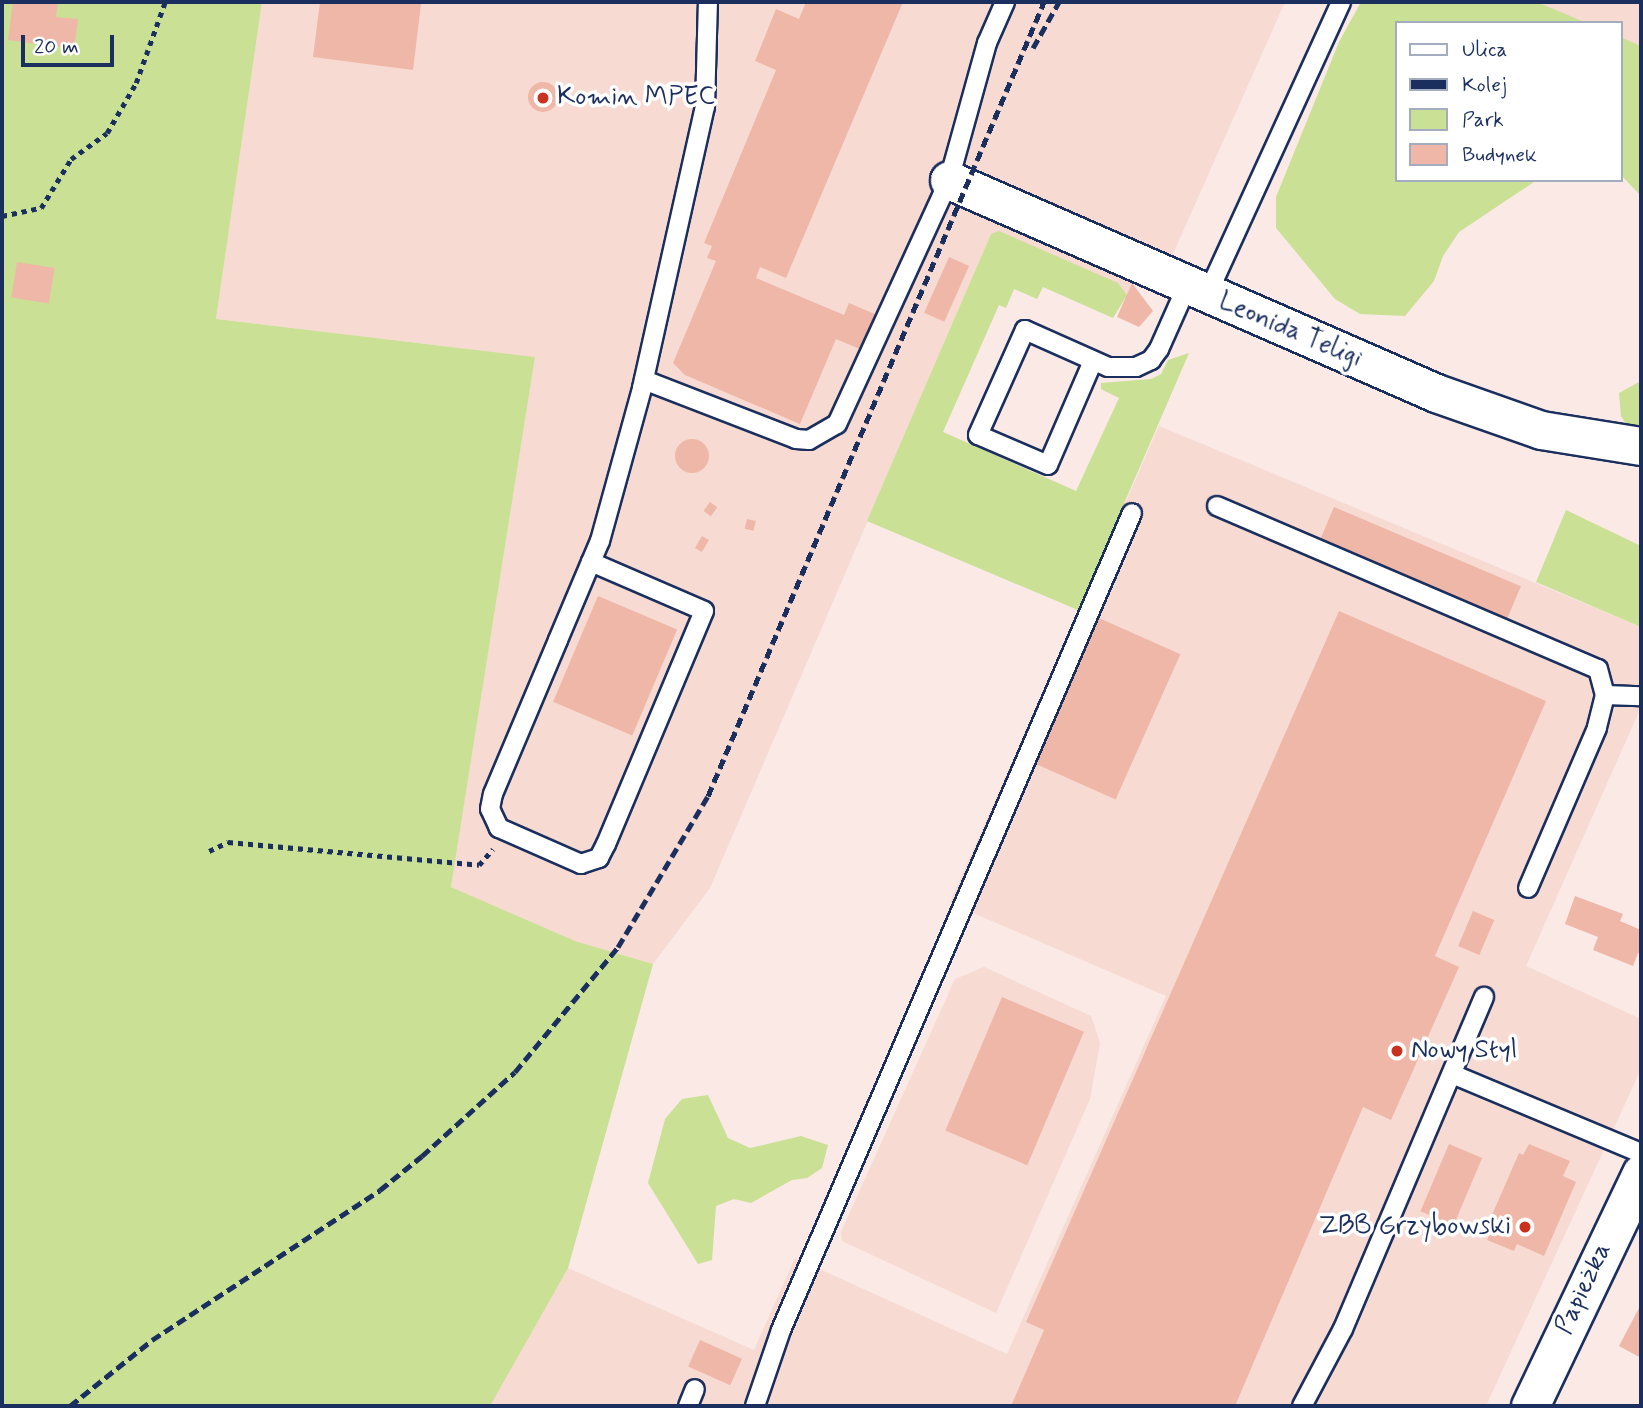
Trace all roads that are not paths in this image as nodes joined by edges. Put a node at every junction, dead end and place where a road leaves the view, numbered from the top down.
1 (708, 2) edge
2 (1005, 2) edge
3 (1341, 2) edge
4 (949, 180) junction
5 (1197, 290) junction
6 (1093, 361) junction
7 (644, 380) junction
8 (1641, 446) edge
9 (1217, 506) dead end
10 (1132, 513) dead end
11 (591, 562) junction
12 (1605, 695) junction
13 (1641, 696) edge
14 (1528, 888) dead end
15 (1484, 997) dead end
16 (1452, 1074) junction
17 (1641, 1153) edge
18 (1641, 1173) edge
19 (695, 1389) dead end
20 (688, 1406) edge
21 (755, 1406) edge
22 (1302, 1406) edge
23 (1530, 1406) edge

1 - 7 lane
2 - 4 lane
3 - 5 lane
4 - 5 street, Leonida Teligi
4 - 7 lane
5 - 6 lane
5 - 8 street, Leonida Teligi
6 - 6 lane
7 - 11 lane
9 - 12 lane
10 - 21 lane
11 - 11 lane
12 - 13 lane
12 - 14 lane
15 - 16 lane
16 - 17 lane
16 - 22 lane
18 - 23 street, Papieżka
19 - 20 lane

